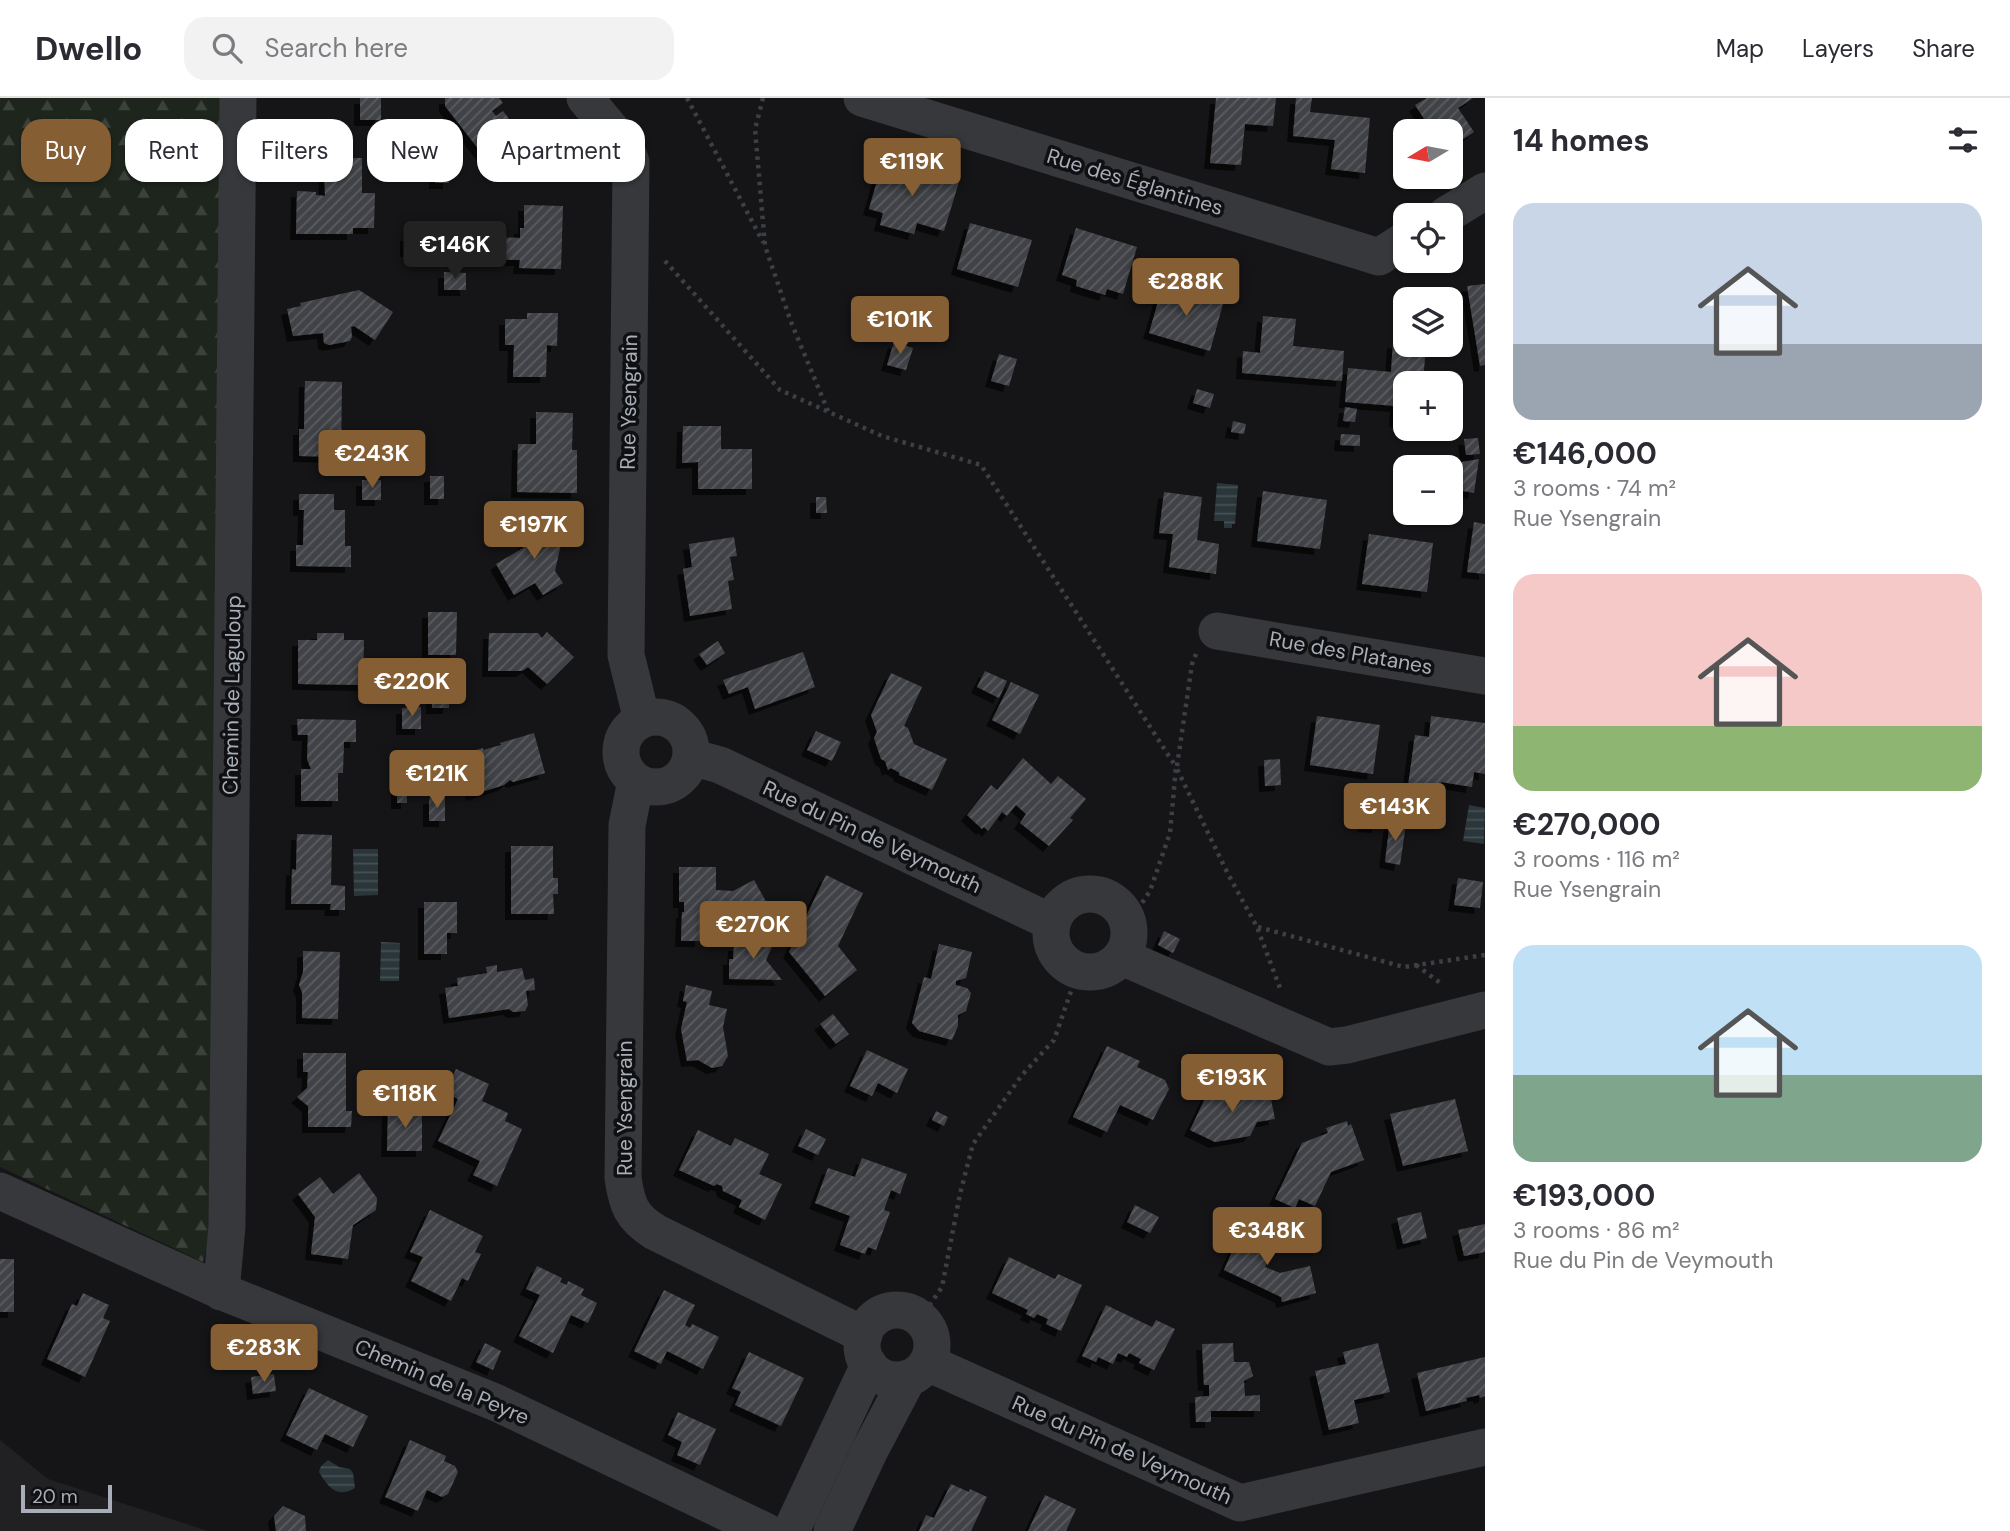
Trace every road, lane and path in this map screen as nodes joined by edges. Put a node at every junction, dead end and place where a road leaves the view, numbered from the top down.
1 (237, 98) edge
2 (585, 98) edge
3 (687, 98) edge
4 (763, 98) edge
5 (862, 98) edge
6 (1485, 191) edge
7 (1463, 205) edge
8 (765, 246) junction
9 (1393, 248) edge
10 (657, 253) dead end
11 (828, 412) junction
12 (1217, 631) joint
13 (1485, 676) edge
14 (642, 720) junction
15 (691, 757) junction
16 (1177, 767) junction
17 (636, 781) junction
18 (1051, 922) junction
19 (1257, 927) junction
20 (1125, 940) junction
21 (1485, 955) edge
22 (1078, 971) junction
23 (1485, 1010) edge
24 (1300, 1036) junction
25 (0, 1191) edge
26 (221, 1292) junction
27 (923, 1321) junction
28 (867, 1350) junction
29 (918, 1370) junction
30 (1485, 1447) edge
31 (765, 1531) edge
32 (791, 1531) edge
33 (832, 1531) edge

1 - 26 street, Chemin de Laguloup
2 - 14 street, Rue Ysengrain
3 - 8 path
4 - 8 path
5 - 9 street, Rue des Églantines
6 - 7 street
8 - 11 path
10 - 11 path
11 - 16 path
12 - 13 street, Rue des Platanes
12 - 16 path
14 - 15 street
14 - 17 street
15 - 17 street
15 - 18 street, Rue du Pin de Veymouth
16 - 19 path
16 - 20 path
17 - 28 street, Rue Ysengrain
18 - 20 street
18 - 22 street
19 - 21 path
19 - 24 path
20 - 22 street
20 - 24 street
22 - 27 path
23 - 24 street
25 - 26 street, Chemin de la Peyre
26 - 31 street, Chemin de la Peyre
27 - 28 street
27 - 29 street
28 - 29 street
28 - 32 street
29 - 30 street, Rue du Pin de Veymouth
29 - 33 street

